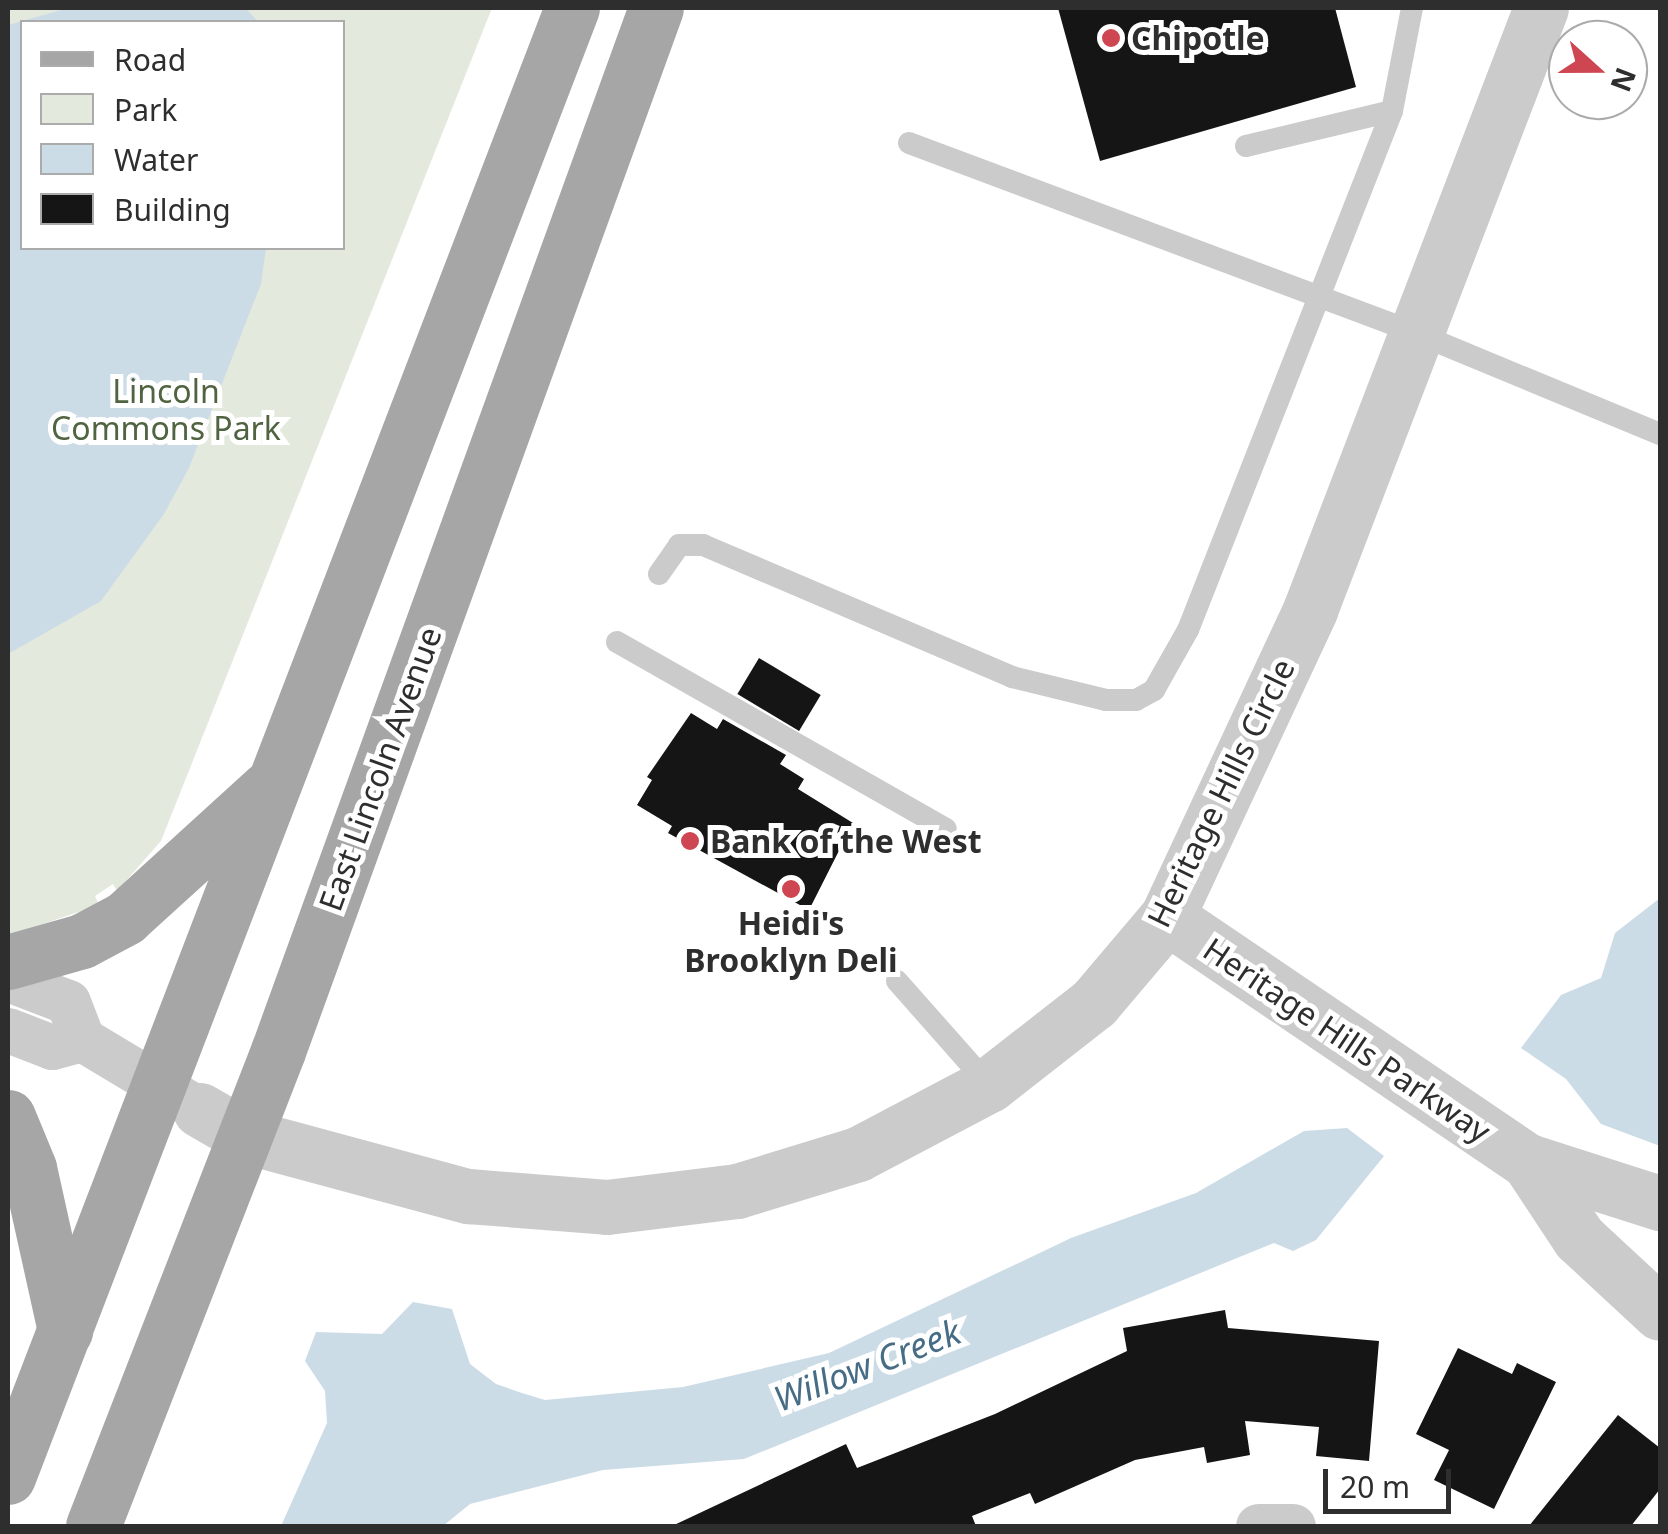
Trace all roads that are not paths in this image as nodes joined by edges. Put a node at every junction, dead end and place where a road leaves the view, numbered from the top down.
1 (572, 8) edge
2 (656, 8) edge
3 (1412, 8) edge
4 (1541, 8) edge
5 (1392, 111) junction
6 (909, 144) dead end
7 (1246, 146) dead end
8 (1318, 297) junction
9 (1416, 333) junction
10 (1660, 434) edge
11 (658, 574) dead end
12 (617, 642) dead end
13 (278, 779) junction
14 (946, 829) dead end
15 (1167, 917) junction
16 (8, 962) edge
17 (8, 979) edge
18 (897, 981) dead end
19 (8, 1030) edge
20 (82, 1040) junction
21 (989, 1085) junction
22 (202, 1111) junction
23 (8, 1117) edge
24 (1528, 1160) junction
25 (1660, 1203) edge
26 (1660, 1314) edge
27 (65, 1331) junction
28 (8, 1477) edge
29 (94, 1526) edge
30 (1258, 1526) edge
31 (1293, 1526) edge

1 - 13 main road, East Lincoln Avenue
2 - 22 main road, East Lincoln Avenue
3 - 5 lane
4 - 9 street, Heritage Hills Circle
5 - 7 lane
5 - 8 lane
6 - 8 lane
8 - 9 lane
8 - 11 lane
9 - 10 lane
9 - 15 street, Heritage Hills Circle
12 - 14 lane
13 - 16 main road
13 - 22 main road, East Lincoln Avenue
15 - 21 street, Heritage Hills Circle
15 - 24 street, Heritage Hills Parkway
17 - 20 street
18 - 21 lane
19 - 20 street
20 - 22 street
21 - 22 street, Heritage Hills Circle
22 - 27 main road, East Lincoln Avenue
22 - 29 main road, East Lincoln Avenue
23 - 27 main road
24 - 25 street, Heritage Hills Parkway
24 - 26 street, Heritage Hills Parkway
27 - 28 main road, East Lincoln Avenue
30 - 31 street

